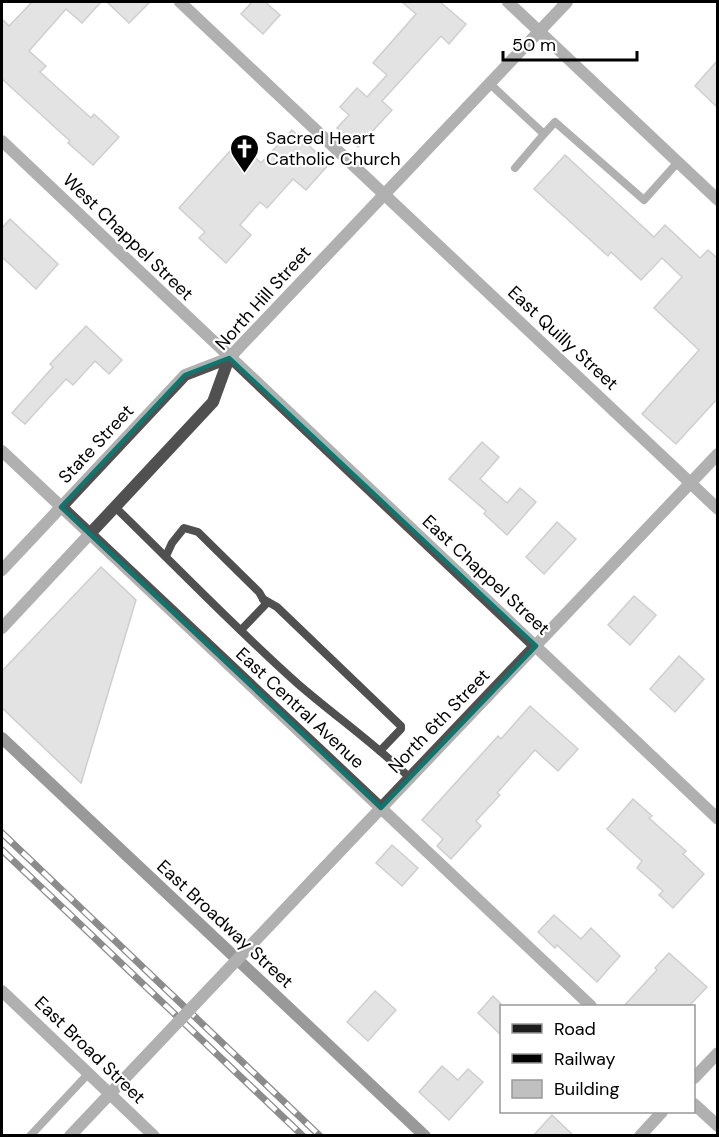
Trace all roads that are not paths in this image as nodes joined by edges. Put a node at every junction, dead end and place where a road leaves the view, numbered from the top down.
1 (180, 2) edge
2 (508, 2) edge
3 (567, 2) edge
4 (540, 31) junction
5 (489, 83) junction
6 (544, 134) junction
7 (2, 141) edge
8 (678, 162) junction
9 (515, 168) dead end
10 (384, 193) junction
11 (717, 200) edge
12 (229, 358) junction
13 (2, 451) edge
14 (717, 454) edge
15 (690, 483) junction
16 (61, 507) junction
17 (115, 507) junction
18 (717, 509) edge
19 (89, 535) junction
20 (166, 556) junction
21 (2, 570) edge
22 (263, 599) junction
23 (2, 628) edge
24 (241, 630) junction
25 (536, 646) junction
26 (2, 738) edge
27 (380, 751) junction
28 (410, 778) junction
29 (381, 808) junction
30 (717, 819) edge
31 (2, 991) edge
32 (590, 1005) edge
33 (717, 1053) edge
34 (88, 1074) junction
35 (695, 1076) edge
36 (695, 1106) edge
37 (661, 1113) edge
38 (717, 1126) edge
39 (30, 1136) edge
40 (70, 1136) edge
41 (153, 1136) edge
42 (424, 1136) edge
43 (640, 1136) edge

1 - 10 street, East Quilly Street
2 - 4 street
3 - 4 street, North Hill Street
4 - 5 street, North Hill Street
4 - 8 street
5 - 6 lane
5 - 10 street, North Hill Street
6 - 8 lane
6 - 9 lane
7 - 12 street, West Chappel Street
8 - 11 street
10 - 12 street, North Hill Street
10 - 15 street, East Quilly Street
12 - 16 street, State Street
12 - 17 street, North Hill Street
12 - 25 street, East Chappel Street
13 - 16 street, East Central Avenue
14 - 15 street, North 6th Street
15 - 18 street, East Quilly Street
15 - 25 street, North 6th Street
16 - 19 street, East Central Avenue
16 - 21 street, State Street
17 - 19 street, North Hill Street
17 - 20 lane
19 - 23 street, North Hill Street
19 - 29 street, East Central Avenue
20 - 22 lane
20 - 24 lane
22 - 24 lane
22 - 27 lane
24 - 27 lane
25 - 28 street, North 6th Street
25 - 30 street, East Chappel Street
26 - 42 main road, East Broadway Street
27 - 28 lane
28 - 29 street, North 6th Street
29 - 32 street, East Central Avenue
29 - 40 street, North 6th Street, bridge
31 - 34 street, East Broad Street
33 - 35 street
34 - 39 lane
34 - 41 street, East Broad Street
36 - 38 street
37 - 43 street

